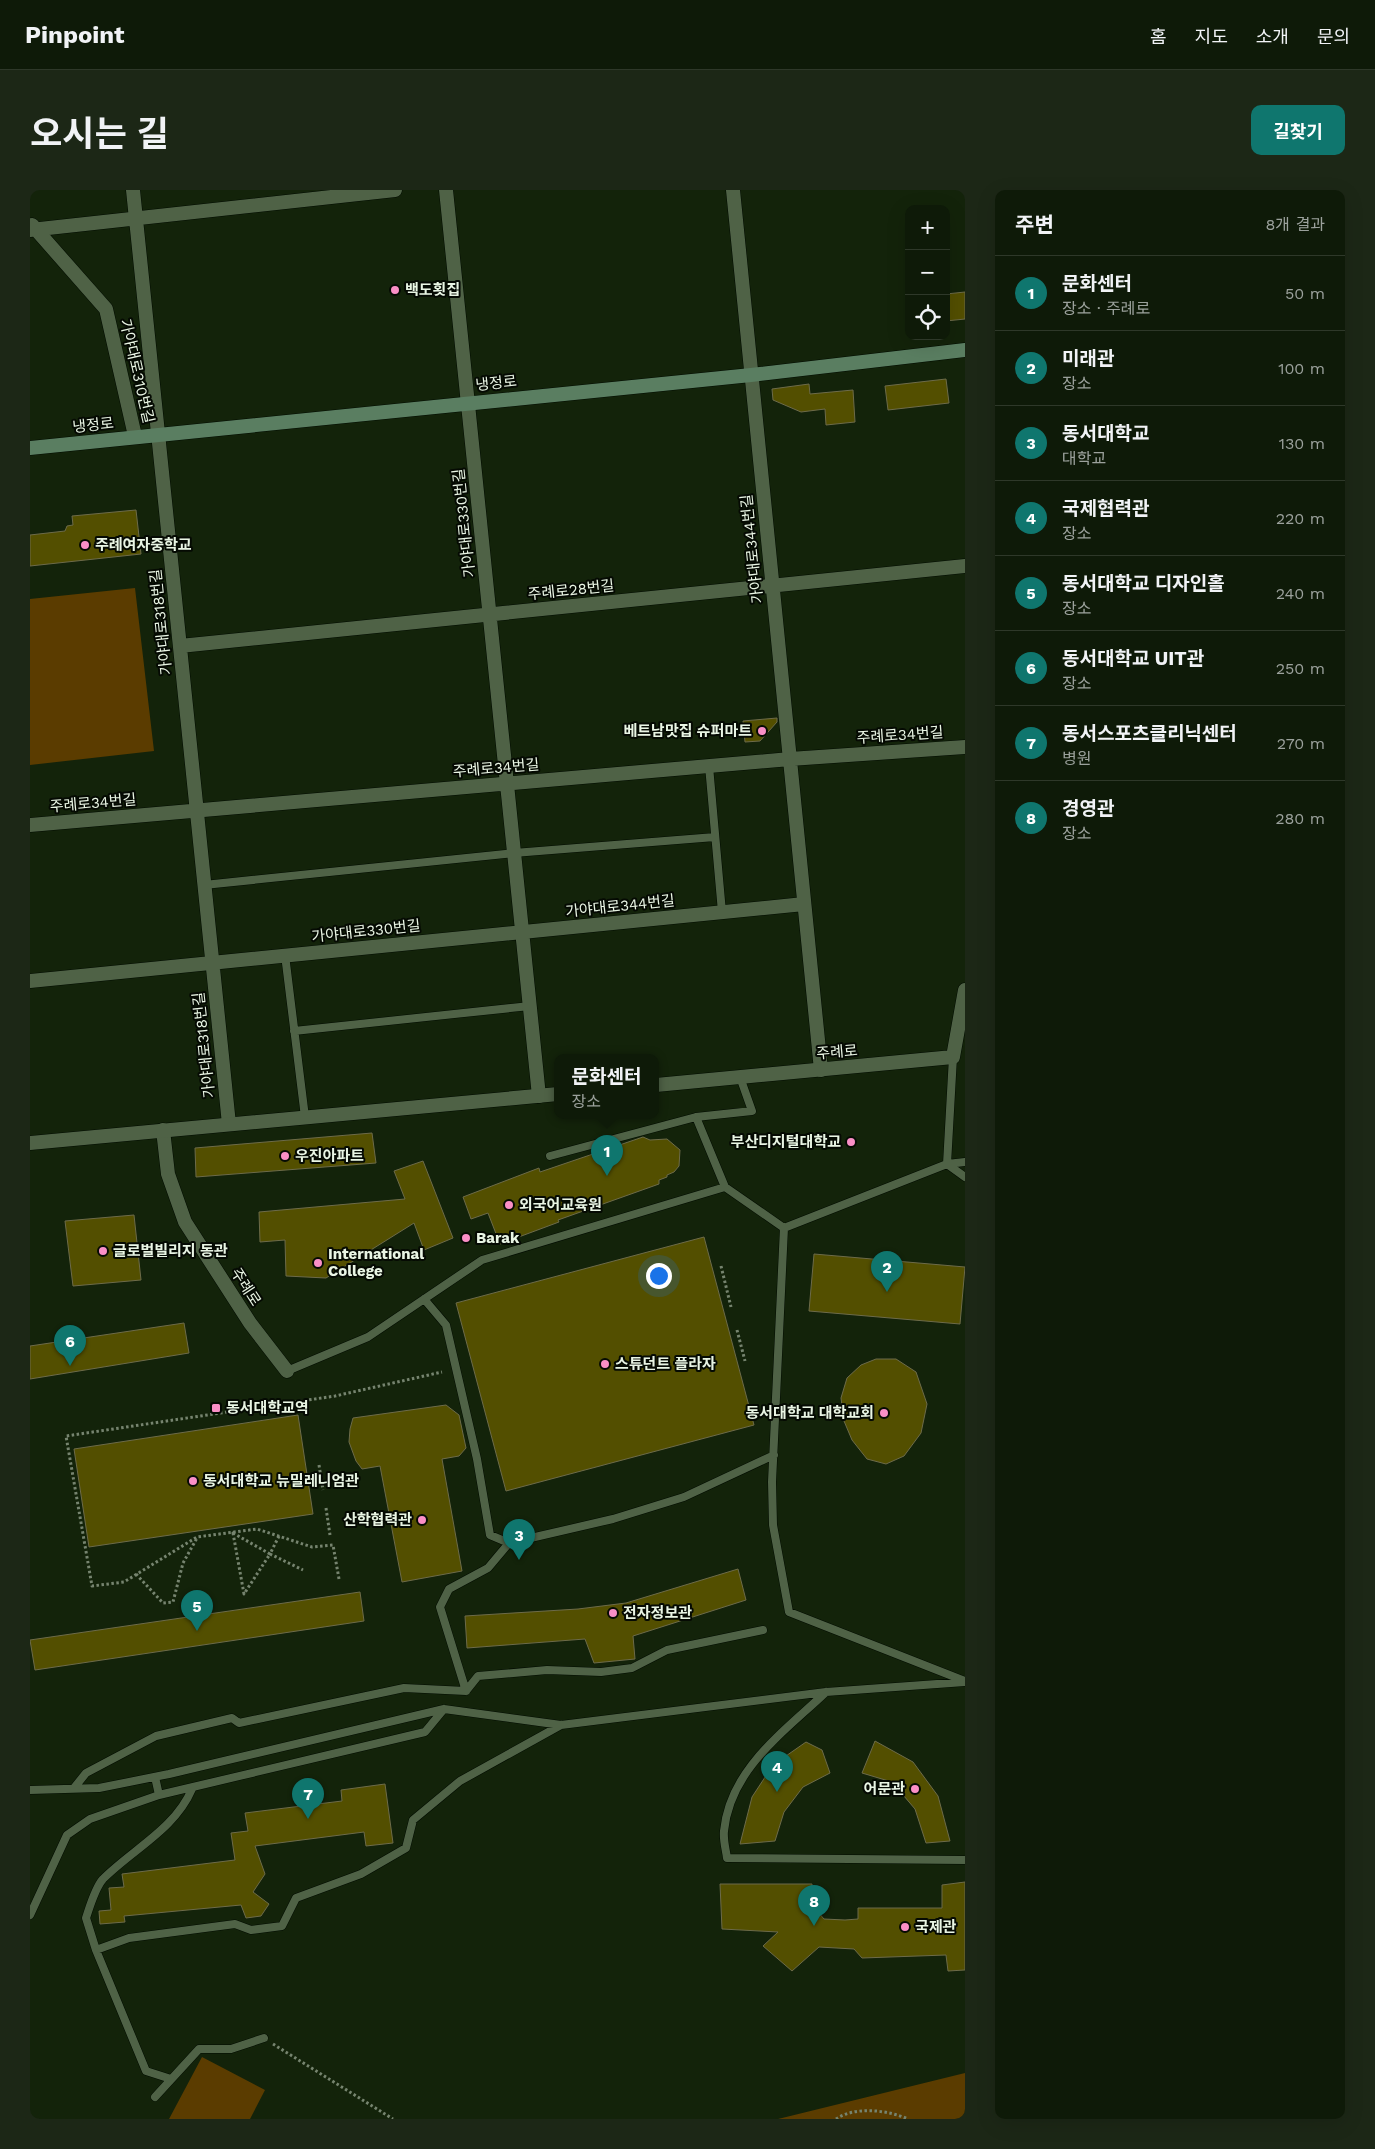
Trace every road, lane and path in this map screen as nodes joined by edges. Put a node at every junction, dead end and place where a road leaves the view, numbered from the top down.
1 (133, 190) edge
2 (395, 190) edge
3 (446, 190) edge
4 (733, 190) edge
5 (136, 218) junction
6 (32, 227) edge
7 (965, 350) edge
8 (751, 374) junction
9 (468, 402) junction
10 (158, 435) junction
11 (135, 436) junction
12 (30, 448) edge
13 (965, 566) edge
14 (772, 585) junction
15 (489, 614) junction
16 (180, 646) junction
17 (965, 747) edge
18 (790, 760) junction
19 (709, 766) junction
20 (507, 784) junction
21 (197, 810) junction
22 (30, 825) edge
23 (716, 837) junction
24 (514, 853) junction
25 (204, 885) junction
26 (804, 904) junction
27 (722, 912) junction
28 (522, 932) junction
29 (285, 955) junction
30 (212, 962) junction
31 (30, 980) edge
32 (965, 990) edge
33 (530, 1006) junction
34 (294, 1031) junction
35 (953, 1057) junction
36 (821, 1070) junction
37 (740, 1077) junction
38 (659, 1085) edge
39 (554, 1094) edge
40 (539, 1096) junction
41 (305, 1117) junction
42 (696, 1117) junction
43 (229, 1124) junction
44 (163, 1130) junction
45 (30, 1143) edge
46 (550, 1156) dead end
47 (965, 1162) edge
48 (948, 1164) junction
49 (965, 1177) edge
50 (725, 1187) junction
51 (784, 1228) junction
52 (721, 1266) dead end
53 (424, 1300) junction
54 (731, 1307) dead end
55 (737, 1330) dead end
56 (746, 1361) dead end
57 (287, 1371) joint
58 (442, 1372) dead end
59 (774, 1455) junction
60 (319, 1465) dead end
61 (323, 1490) dead end
62 (326, 1508) dead end
63 (232, 1533) junction
64 (330, 1535) dead end
65 (279, 1536) junction
66 (198, 1537) junction
67 (509, 1543) junction
68 (270, 1554) junction
69 (303, 1570) dead end
70 (136, 1574) junction
71 (339, 1579) dead end
72 (763, 1630) dead end
73 (965, 1682) edge
74 (466, 1690) junction
75 (826, 1692) junction
76 (444, 1708) junction
77 (561, 1725) junction
78 (154, 1777) junction
79 (74, 1788) junction
80 (192, 1789) junction
81 (30, 1790) edge
82 (159, 1796) junction
83 (965, 1860) edge
84 (30, 1915) edge
85 (96, 1950) junction
86 (264, 2038) joint
87 (172, 2079) junction
88 (155, 2098) dead end
89 (393, 2119) edge
90 (836, 2119) edge
91 (908, 2119) edge

1 - 5 street, 가야대로318번길
2 - 5 street
3 - 9 street, 가야대로330번길
4 - 8 street, 가야대로344번길
5 - 6 street
5 - 10 street, 가야대로318번길
6 - 11 street, 가야대로310번길
7 - 8 main road, 냉정로
8 - 9 main road, 냉정로
8 - 14 street, 가야대로344번길
9 - 10 main road, 냉정로
9 - 15 street, 가야대로330번길
10 - 11 main road, 냉정로
10 - 16 street, 가야대로318번길
11 - 12 main road, 냉정로
13 - 14 street, 주례로28번길
14 - 15 street, 주례로28번길
14 - 18 street, 가야대로344번길
15 - 16 street, 주례로28번길
15 - 20 street, 가야대로330번길
16 - 21 street, 가야대로318번길
17 - 18 street, 주례로34번길
18 - 19 street, 주례로34번길
18 - 26 street, 가야대로344번길
19 - 20 street, 주례로34번길
19 - 23 lane
20 - 21 street, 주례로34번길
20 - 24 street, 가야대로330번길
21 - 22 street, 주례로34번길
21 - 25 street, 가야대로318번길
23 - 24 lane
23 - 27 lane
24 - 25 lane
24 - 28 street, 가야대로330번길
25 - 30 street, 가야대로318번길
26 - 27 street, 가야대로344번길
26 - 36 street, 가야대로344번길
27 - 28 street, 가야대로344번길
28 - 29 street, 가야대로330번길
28 - 33 street, 가야대로330번길
29 - 30 street, 가야대로330번길
29 - 34 lane
30 - 31 street
30 - 43 street, 가야대로318번길
32 - 35 street
33 - 34 lane
33 - 40 street, 가야대로330번길
34 - 41 lane
35 - 36 street, 주례로
35 - 48 lane
36 - 37 street, 주례로
37 - 38 street, 주례로
37 - 42 lane
39 - 40 street
40 - 41 street
41 - 43 street
42 - 46 lane
42 - 50 lane
43 - 44 street
44 - 45 street
44 - 57 street, 주례로
47 - 48 lane
48 - 49 lane
48 - 51 lane
50 - 51 lane
50 - 53 lane
51 - 59 lane
52 - 54 path
53 - 57 lane
53 - 67 lane
55 - 56 path
58 - 70 path
59 - 67 lane
59 - 73 lane
60 - 61 path
62 - 64 path
63 - 65 path
63 - 66 path
63 - 68 path
63 - 68 path
65 - 68 path
65 - 71 path
66 - 70 path
66 - 70 path
67 - 74 lane
68 - 69 path
72 - 74 lane
73 - 75 lane
74 - 79 lane
75 - 77 lane
75 - 83 lane
76 - 77 lane
76 - 78 lane
76 - 80 lane
77 - 85 lane
78 - 79 lane
78 - 82 lane
79 - 81 lane
80 - 82 lane
80 - 85 lane
82 - 84 lane
85 - 87 lane
86 - 87 lane
86 - 89 path
87 - 88 lane
90 - 91 path

